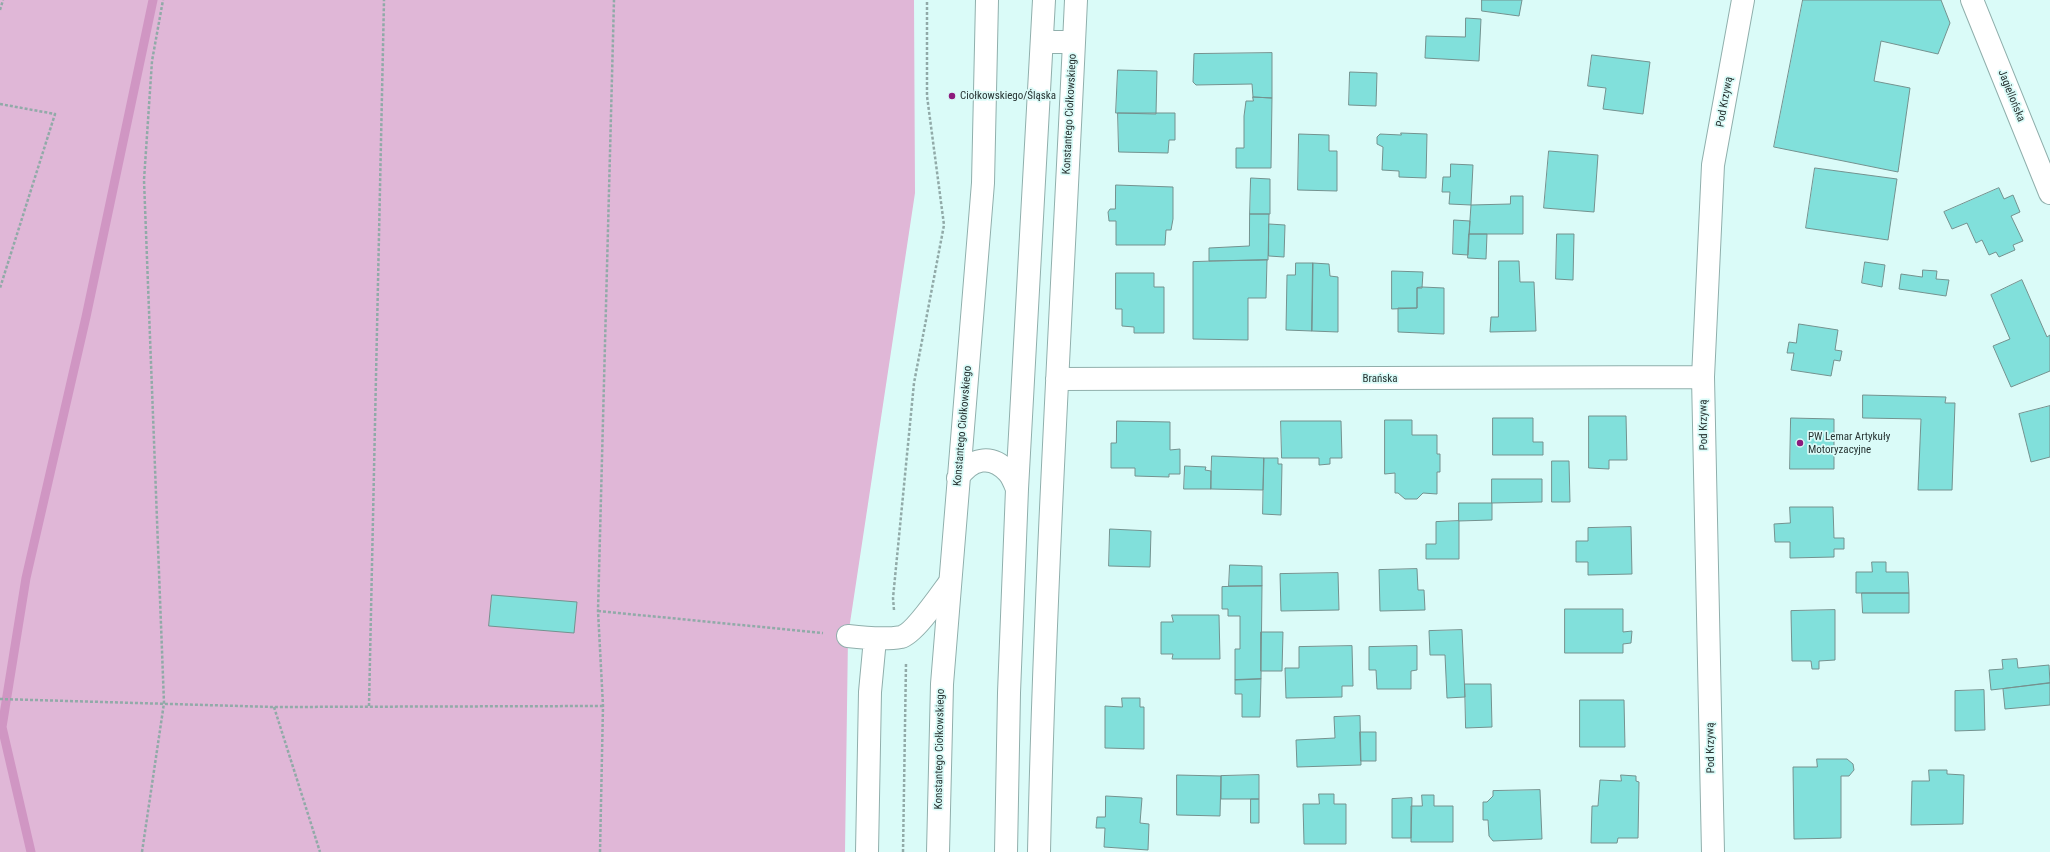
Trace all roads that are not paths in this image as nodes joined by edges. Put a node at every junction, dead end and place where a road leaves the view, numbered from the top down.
1 (987, 0) edge
2 (1044, 0) edge
3 (1076, 0) edge
4 (1744, 0) edge
5 (1972, 0) edge
6 (1043, 42) junction
7 (1074, 42) junction
8 (2050, 193) edge
9 (1703, 377) junction
10 (1056, 379) junction
11 (958, 478) junction
12 (1017, 489) junction
13 (950, 582) junction
14 (848, 636) road end
15 (875, 638) junction
16 (867, 852) edge
17 (938, 852) edge
18 (1006, 852) edge
19 (1040, 852) edge
20 (1713, 852) edge

1 - 11 street, Konstantego Ciołkowskiego
2 - 6 street
3 - 7 street, Konstantego Ciołkowskiego
4 - 9 street, Pod Krzywą
5 - 8 street, Jagiellońska
6 - 7 street
6 - 12 street
7 - 10 street, Konstantego Ciołkowskiego
9 - 10 street, Brańska
9 - 20 street, Pod Krzywą
10 - 19 street, Konstantego Ciołkowskiego
11 - 12 street
11 - 13 street, Konstantego Ciołkowskiego
12 - 18 street
13 - 15 street
13 - 17 street, Konstantego Ciołkowskiego
14 - 15 street
15 - 16 street

